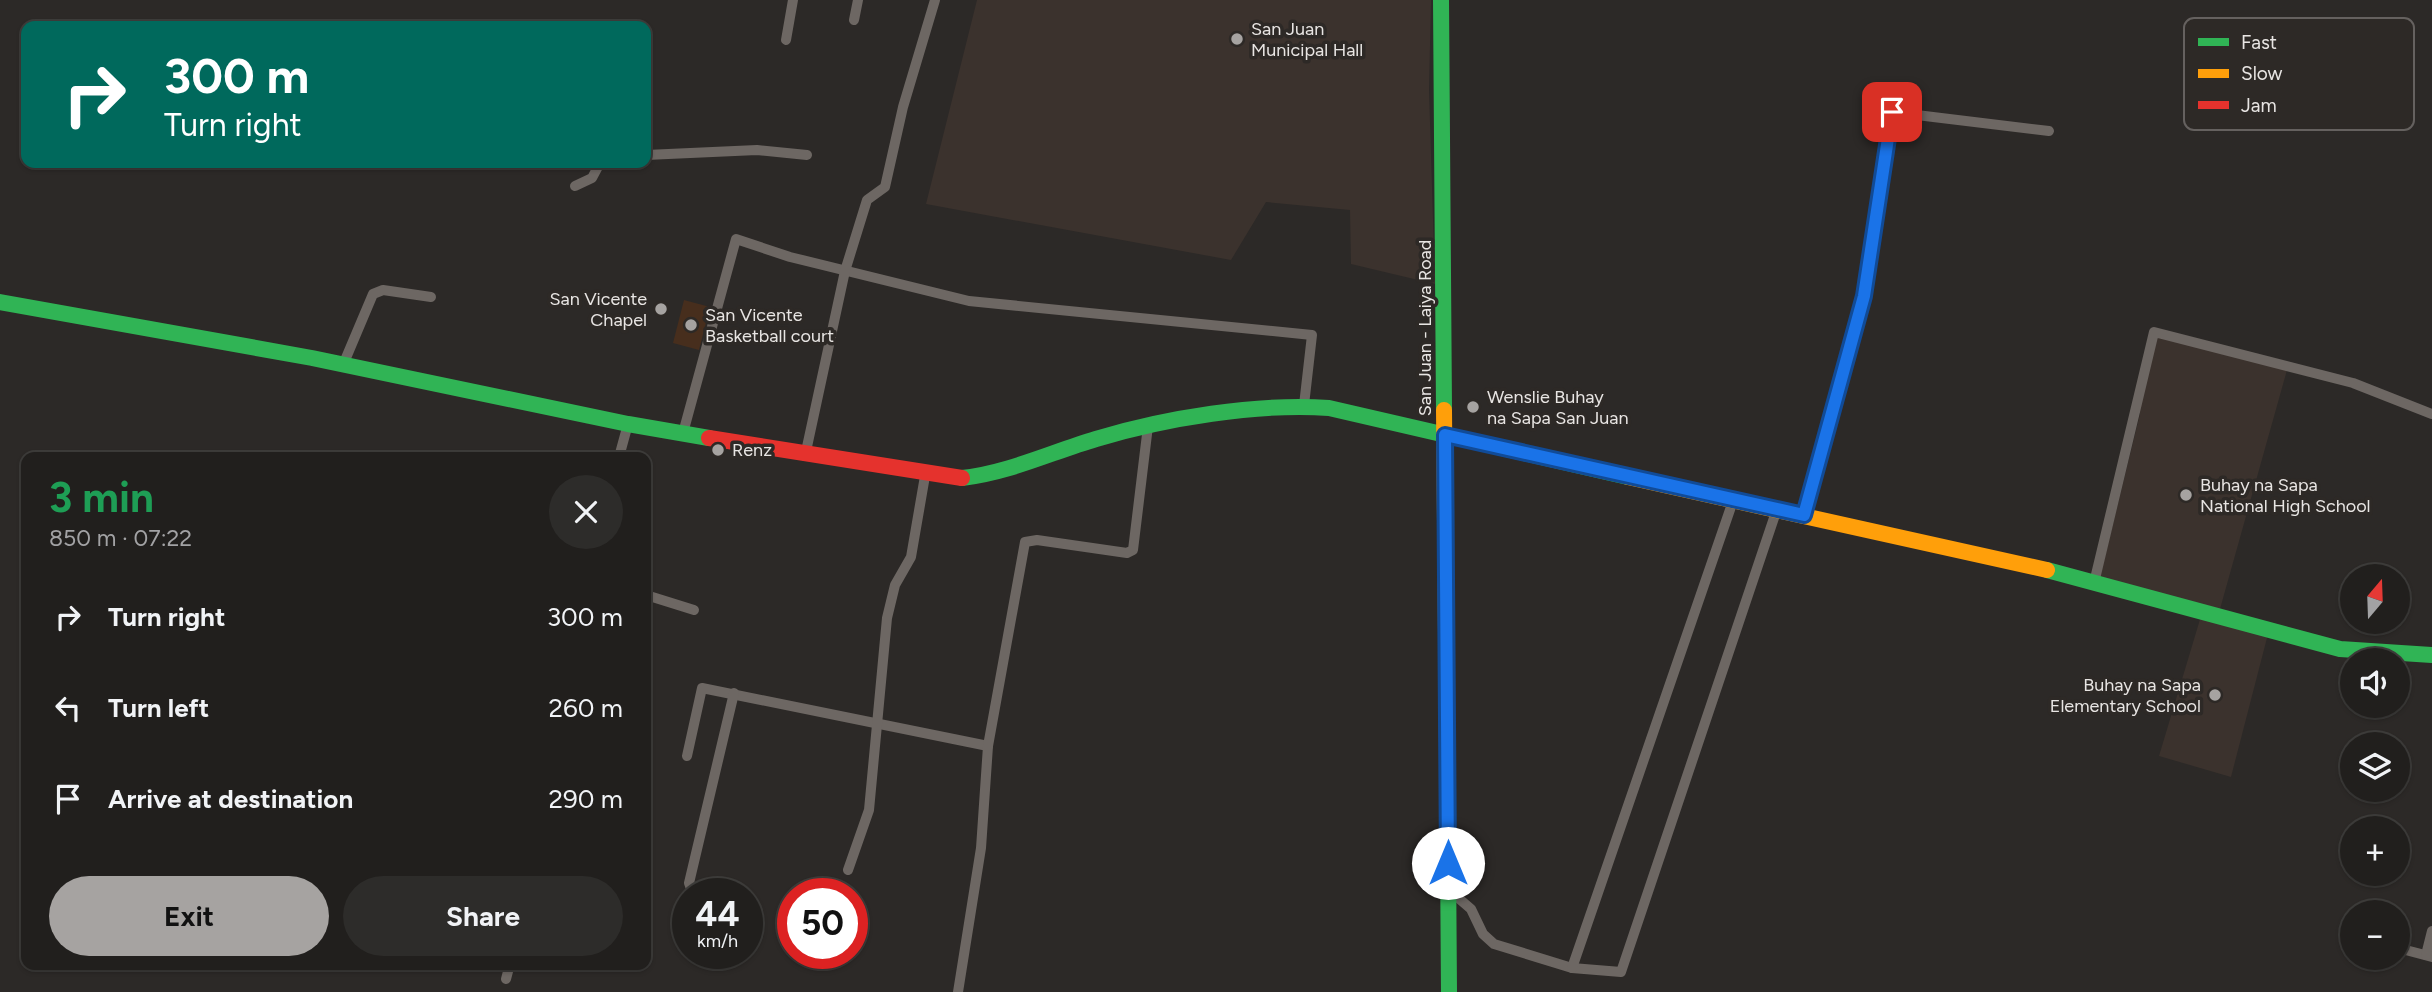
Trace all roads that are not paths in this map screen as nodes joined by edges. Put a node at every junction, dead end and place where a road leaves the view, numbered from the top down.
1 (793, 0) edge
2 (858, 0) edge
3 (935, 0) edge
4 (1441, 0) edge
5 (854, 20) dead end
6 (786, 40) dead end
7 (2049, 131) dead end
8 (651, 155) edge
9 (807, 155) dead end
10 (597, 168) edge
11 (575, 186) dead end
12 (845, 271) junction
13 (431, 296) dead end
14 (0, 302) edge
15 (343, 365) junction
16 (1304, 405) junction
17 (2432, 414) edge
18 (628, 424) junction
19 (1148, 426) junction
20 (683, 433) junction
21 (1445, 435) junction
22 (620, 452) edge
23 (805, 456) junction
24 (925, 476) junction
25 (1733, 501) junction
26 (1777, 509) junction
27 (1804, 515) junction
28 (2094, 583) junction
29 (651, 597) edge
30 (694, 610) dead end
31 (2432, 655) edge
32 (734, 693) junction
33 (878, 722) junction
34 (988, 746) junction
35 (687, 756) dead end
36 (848, 870) dead end
37 (689, 878) edge
38 (1449, 890) junction
39 (2432, 931) edge
40 (2410, 951) edge
41 (2429, 956) edge
42 (1572, 968) junction
43 (508, 970) edge
44 (506, 979) dead end
45 (958, 992) edge
46 (1449, 992) edge

1 - 6 street
2 - 5 street
3 - 12 street
4 - 21 street, San Juan - Laiya Road
7 - 27 street
8 - 9 street
10 - 11 street
12 - 16 street
12 - 20 street
12 - 23 street
13 - 15 street
14 - 15 street
15 - 18 street
16 - 19 street
16 - 21 street
17 - 28 street
18 - 20 street
18 - 22 street
19 - 24 street
19 - 34 street
20 - 23 street
21 - 25 street
21 - 38 street, San Juan - Laiya Road
23 - 24 street
24 - 33 street
25 - 26 street
25 - 42 street
26 - 27 street
26 - 42 street
27 - 28 street
28 - 31 street
29 - 30 street
32 - 33 street
32 - 35 street
32 - 37 street
33 - 34 street
33 - 36 street
34 - 45 street
38 - 42 street
38 - 46 street, San Juan - Laiya Road
39 - 41 street
40 - 41 street
43 - 44 street

